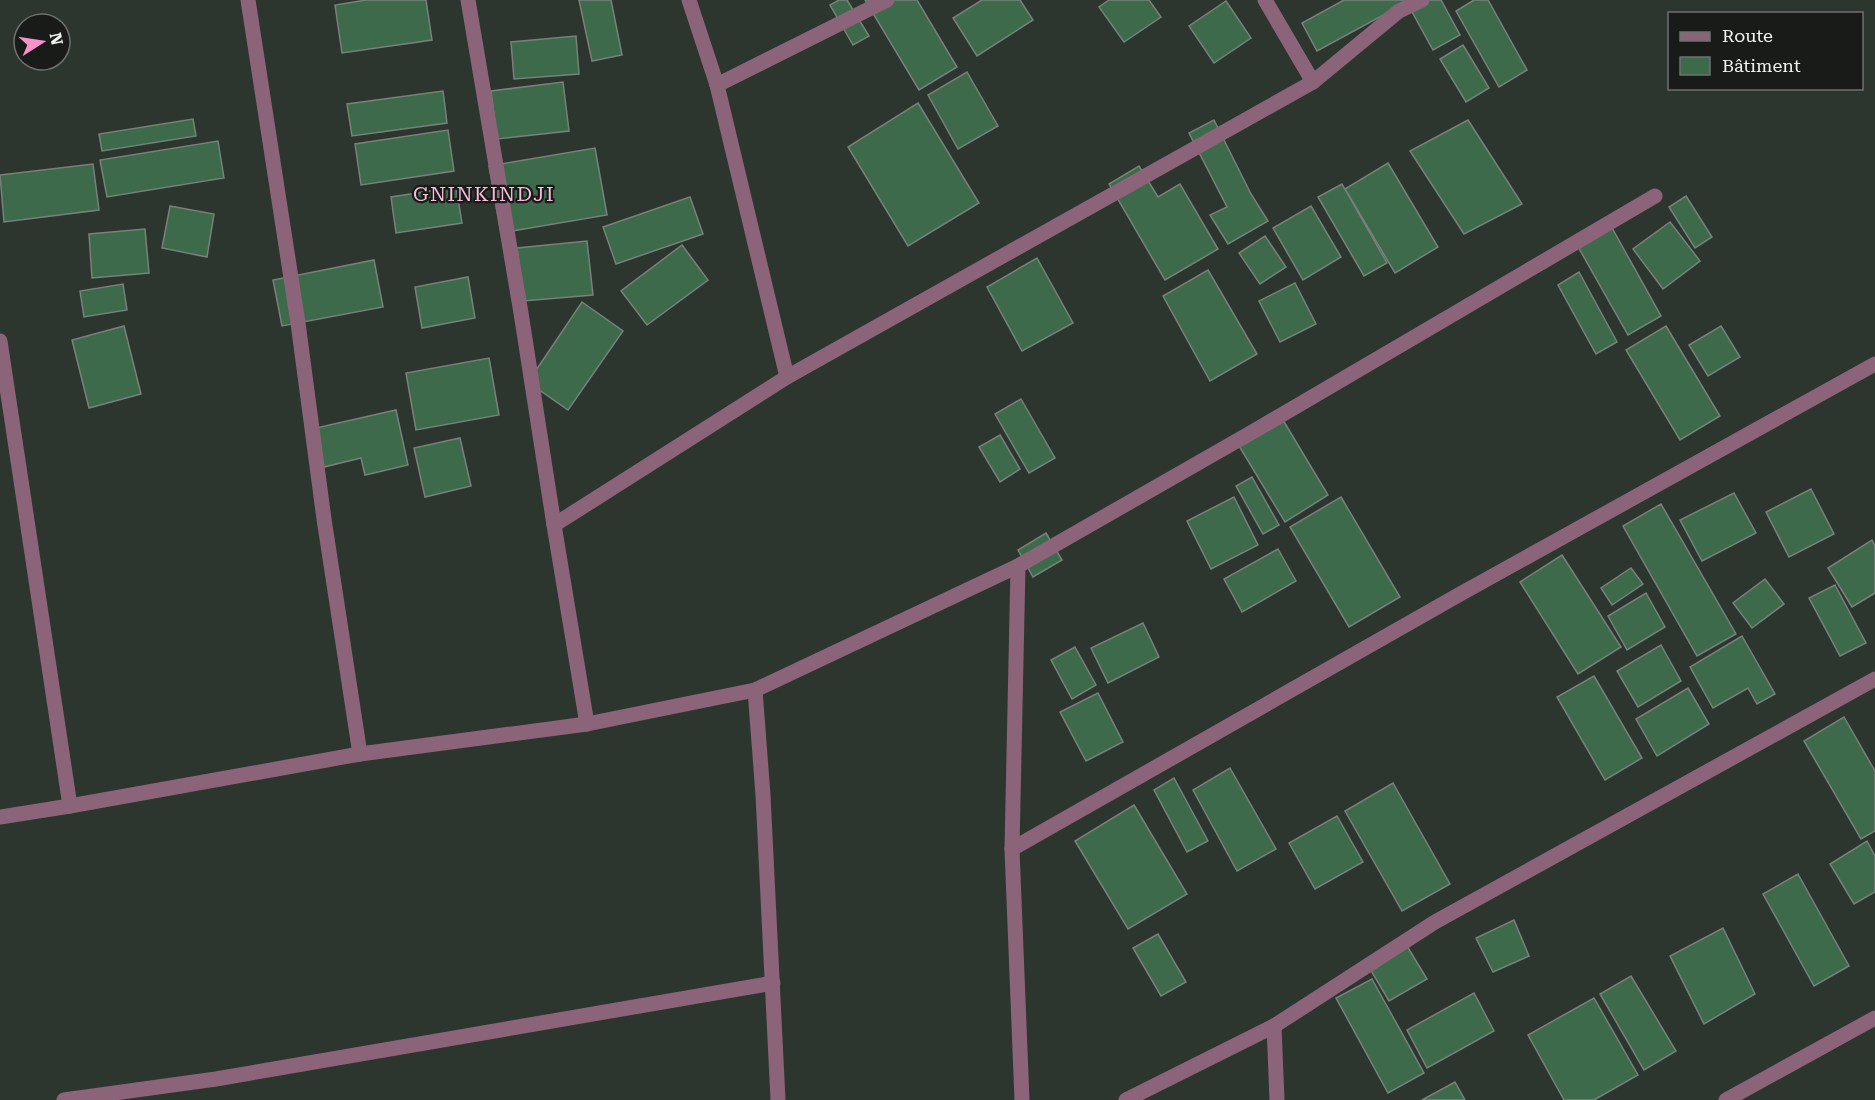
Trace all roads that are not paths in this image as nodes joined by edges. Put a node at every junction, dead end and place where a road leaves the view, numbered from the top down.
1 (248, 0) edge
2 (468, 0) edge
3 (689, 0) edge
4 (887, 0) edge
5 (1265, 0) edge
6 (1422, 0) edge
7 (1313, 82) junction
8 (717, 85) junction
9 (1655, 196) dead end
10 (0, 341) edge
11 (1875, 364) edge
12 (788, 376) junction
13 (554, 525) junction
14 (1018, 566) junction
15 (1875, 679) edge
16 (754, 690) junction
17 (587, 724) junction
18 (360, 754) junction
19 (70, 806) junction
20 (0, 817) edge
21 (1012, 849) junction
22 (773, 983) junction
23 (1875, 1018) edge
24 (1274, 1026) junction
25 (64, 1100) edge
26 (778, 1100) edge
27 (1022, 1100) edge
28 (1126, 1100) edge
29 (1277, 1100) edge
30 (1726, 1100) edge

1 - 18 street
2 - 13 street
3 - 8 street
4 - 8 street
5 - 7 street
6 - 7 street
7 - 12 street
8 - 12 street
9 - 14 street
10 - 19 street
11 - 21 street
12 - 13 street
13 - 17 street
14 - 16 street
14 - 21 street
15 - 24 street
16 - 17 street
16 - 22 street
17 - 18 street
18 - 19 street
19 - 20 street
21 - 27 street
22 - 25 street
22 - 26 street
23 - 30 street
24 - 28 street
24 - 29 street

